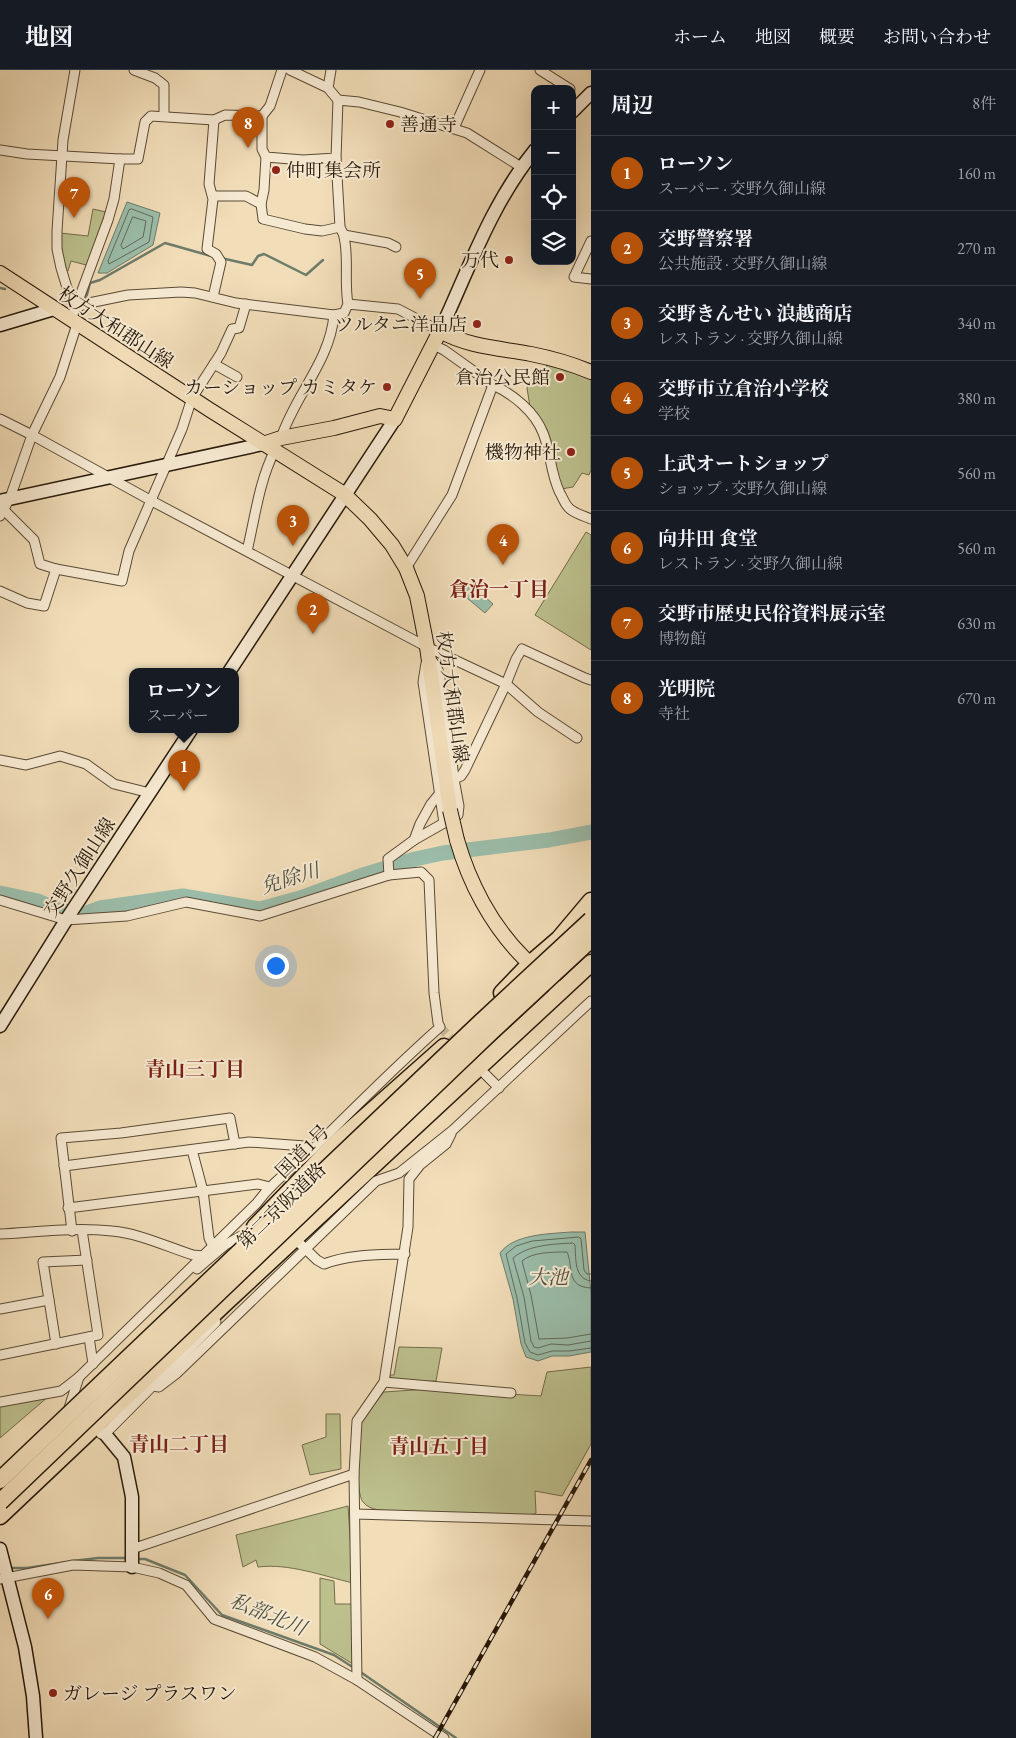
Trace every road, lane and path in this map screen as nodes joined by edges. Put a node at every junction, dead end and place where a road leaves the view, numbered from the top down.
1 (75, 70) edge
2 (134, 70) edge
3 (282, 70) edge
4 (290, 70) edge
5 (331, 70) edge
6 (480, 70) edge
7 (540, 70) edge
8 (564, 85) edge
9 (328, 88) junction
10 (576, 91) edge
11 (588, 96) edge
12 (338, 100) junction
13 (576, 108) edge
14 (164, 116) junction
15 (262, 116) junction
16 (214, 120) junction
17 (454, 128) junction
18 (0, 150) edge
19 (63, 155) junction
20 (531, 155) edge
21 (266, 156) junction
22 (336, 158) junction
23 (120, 159) junction
24 (521, 167) junction
25 (213, 196) junction
26 (262, 204) junction
27 (342, 231) junction
28 (591, 241) edge
29 (396, 247) dead end
30 (0, 273) edge
31 (591, 279) edge
32 (213, 297) junction
33 (246, 304) junction
34 (348, 304) junction
35 (54, 309) junction
36 (334, 315) junction
37 (75, 317) junction
38 (0, 325) edge
39 (440, 331) junction
40 (433, 345) junction
41 (214, 364) junction
42 (591, 372) edge
43 (236, 377) dead end
44 (493, 385) junction
45 (192, 398) junction
46 (0, 419) edge
47 (395, 419) junction
48 (32, 435) junction
49 (273, 444) junction
50 (168, 464) junction
51 (109, 477) junction
52 (344, 494) junction
53 (150, 500) junction
54 (4, 506) edge
55 (571, 510) junction
56 (591, 513) edge
57 (591, 520) edge
58 (246, 551) junction
59 (406, 568) junction
60 (56, 569) junction
61 (293, 576) junction
62 (0, 591) edge
63 (428, 651) junction
64 (232, 668) edge
65 (591, 680) edge
66 (506, 684) junction
67 (189, 733) edge
68 (577, 738) dead end
69 (0, 760) edge
70 (454, 779) junction
71 (150, 793) junction
72 (440, 793) junction
73 (444, 824) junction
74 (414, 840) junction
75 (389, 875) junction
76 (0, 900) edge
77 (591, 901) edge
78 (70, 914) junction
79 (591, 920) edge
80 (591, 939) edge
81 (591, 963) edge
82 (530, 964) junction
83 (560, 991) junction
84 (591, 1001) edge
85 (0, 1026) edge
86 (485, 1074) tunnel mouth
87 (498, 1088) junction
88 (453, 1130) junction
89 (235, 1144) junction
90 (192, 1150) junction
91 (309, 1152) junction
92 (64, 1166) junction
93 (270, 1187) junction
94 (203, 1191) junction
95 (68, 1208) junction
96 (262, 1208) junction
97 (82, 1230) junction
98 (252, 1230) junction
99 (72, 1231) junction
100 (0, 1234) edge
101 (300, 1244) junction
102 (213, 1246) junction
103 (405, 1254) junction
104 (203, 1256) junction
105 (86, 1260) junction
106 (174, 1285) junction
107 (49, 1300) junction
108 (224, 1304) junction
109 (0, 1309) edge
110 (90, 1337) junction
111 (56, 1344) junction
112 (0, 1355) edge
113 (93, 1364) junction
114 (79, 1377) junction
115 (384, 1382) junction
116 (152, 1386) junction
117 (511, 1393) dead end
118 (0, 1402) edge
119 (69, 1408) junction
120 (105, 1434) junction
121 (85, 1436) junction
122 (0, 1473) edge
123 (354, 1474) junction
124 (0, 1480) edge
125 (0, 1502) edge
126 (355, 1514) junction
127 (0, 1516) edge
128 (591, 1521) edge
129 (132, 1549) junction
130 (0, 1550) edge
131 (132, 1567) junction
132 (4, 1579) edge
133 (357, 1680) junction
134 (36, 1738) edge
135 (444, 1738) edge

1 - 19 street
2 - 14 street
3 - 15 street
4 - 9 street
5 - 9 street
6 - 17 street
7 - 8 street
9 - 12 street
10 - 11 street
11 - 13 main road
12 - 17 street
12 - 22 street
14 - 16 street
14 - 23 street
15 - 16 street
15 - 21 street
16 - 25 street
17 - 24 street
18 - 19 street
19 - 23 street
19 - 37 street
20 - 24 main road
21 - 22 street
21 - 26 street
22 - 27 street
23 - 37 street
24 - 39 main road
25 - 26 street
25 - 32 street
26 - 27 street
27 - 29 street
27 - 34 street
28 - 31 street
30 - 35 main road, 枚方大和郡山線
32 - 33 street
32 - 37 street
33 - 36 street
33 - 41 street
34 - 36 street
34 - 39 street
35 - 37 main road, 枚方大和郡山線
35 - 38 main road
36 - 49 street
37 - 45 main road, 枚方大和郡山線
37 - 48 street
39 - 40 main road
39 - 42 main road
40 - 44 street
40 - 47 main road
41 - 43 street
41 - 45 street
44 - 55 street
44 - 59 street
45 - 49 main road, 枚方大和郡山線
45 - 50 street
46 - 48 street
47 - 49 main road
47 - 52 main road
48 - 51 street
48 - 54 street
49 - 50 main road
49 - 52 main road, 枚方大和郡山線
49 - 58 street
50 - 51 main road
50 - 53 street
51 - 53 street
51 - 54 main road
52 - 59 main road, 枚方大和郡山線
52 - 61 main road
53 - 58 street
53 - 60 street
54 - 60 street
55 - 56 street
55 - 57 street
58 - 61 street
59 - 63 main road, 枚方大和郡山線
60 - 62 street
61 - 63 street
61 - 64 main road
63 - 66 street
63 - 70 street
63 - 72 street
63 - 82 main road, 枚方大和郡山線, bridge
65 - 66 street
66 - 68 street
66 - 70 street
67 - 71 main road, 交野久御山線
69 - 71 street
70 - 73 street
71 - 78 main road, 交野久御山線
72 - 73 street
72 - 74 street
73 - 74 street
74 - 75 street
75 - 78 street
75 - 91 street
76 - 78 street
77 - 82 highway, 国道1号
78 - 85 main road, 交野久御山線
79 - 124 highway, 第二京阪道路, bridge
80 - 125 highway, 第二京阪道路, bridge
81 - 83 highway
82 - 83 main road, 枚方大和郡山線
82 - 96 highway, 国道1号
83 - 101 highway
84 - 87 street
86 - 87 street
87 - 88 street
88 - 101 street
88 - 103 street
89 - 90 street
89 - 91 street
89 - 92 street
90 - 92 street
90 - 94 street
91 - 93 street
92 - 95 street
93 - 94 street
93 - 96 street
94 - 95 street
94 - 102 street
95 - 99 street
96 - 98 highway, 国道1号
96 - 101 street
96 - 102 street
97 - 99 street
97 - 104 street
97 - 105 street
98 - 106 street
98 - 119 highway, 国道1号
99 - 100 street
101 - 103 street
101 - 108 highway
101 - 116 street
102 - 104 street
103 - 115 street
104 - 106 street
105 - 107 street
105 - 110 street
106 - 113 street
107 - 109 street
107 - 111 street
108 - 116 street
108 - 121 highway
110 - 111 street
110 - 113 street
111 - 112 street
113 - 114 street
114 - 118 street
114 - 119 street
115 - 117 street
115 - 123 street
116 - 120 street
119 - 122 highway, 国道1号
120 - 121 street
120 - 129 main road
121 - 127 highway
123 - 126 street
123 - 129 street
126 - 128 street
126 - 133 street
129 - 131 main road
130 - 132 main road
131 - 132 street
131 - 133 street
132 - 134 main road
133 - 135 street

